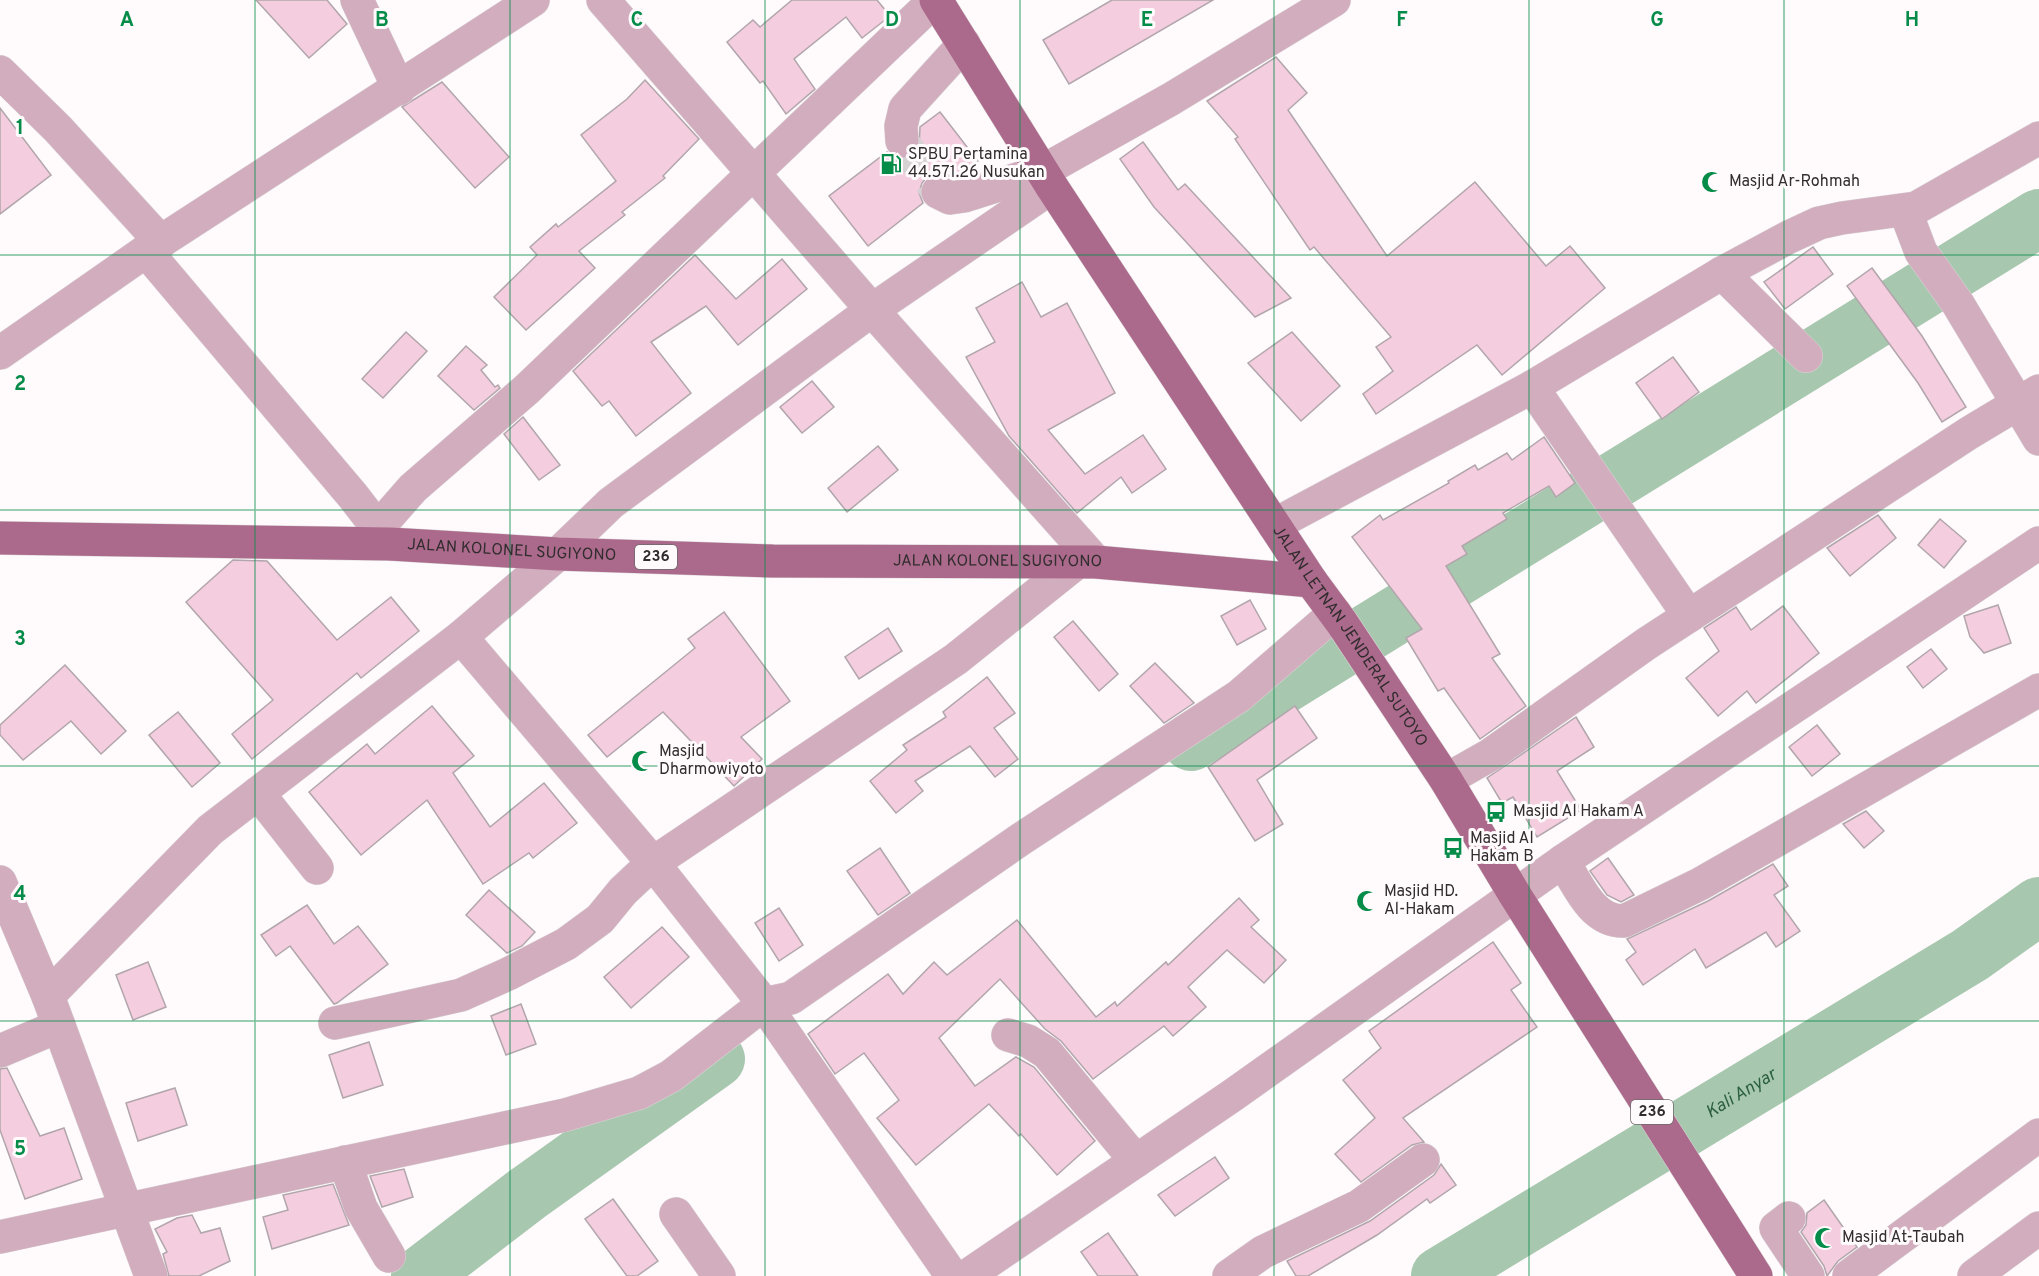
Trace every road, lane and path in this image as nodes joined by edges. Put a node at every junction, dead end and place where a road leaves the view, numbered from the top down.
1 (357, 0) edge
2 (533, 0) edge
3 (603, 0) edge
4 (935, 0) edge
5 (1334, 0) edge
6 (964, 44) junction
7 (0, 72) edge
8 (399, 89) junction
9 (2039, 138) edge
10 (902, 141) tunnel mouth
11 (752, 172) junction
12 (1048, 179) junction
13 (938, 192) dead end
14 (1905, 210) junction
15 (154, 247) junction
16 (1722, 273) junction
17 (872, 310) junction
18 (0, 353) edge
19 (1806, 356) dead end
20 (1532, 387) junction
21 (2028, 398) edge
22 (2039, 439) edge
23 (1274, 525) junction
24 (383, 537) junction
25 (0, 538) edge
26 (2039, 543) edge
27 (558, 554) junction
28 (1086, 562) junction
29 (1311, 581) junction
30 (1689, 616) junction
31 (1339, 618) junction
32 (462, 637) junction
33 (2039, 690) edge
34 (1446, 780) junction
35 (258, 793) junction
36 (1563, 861) junction
37 (653, 863) junction
38 (317, 868) dead end
39 (0, 882) edge
40 (1515, 895) junction
41 (768, 1009) junction
42 (53, 1011) junction
43 (335, 1023) dead end
44 (1008, 1035) dead end
45 (0, 1051) edge
46 (2039, 1135) edge
47 (1423, 1160) dead end
48 (1136, 1161) junction
49 (345, 1162) junction
50 (125, 1209) junction
51 (676, 1214) dead end
52 (1789, 1218) dead end
53 (2039, 1228) edge
54 (0, 1237) edge
55 (389, 1256) dead end
56 (1995, 1270) edge
57 (1753, 1272) edge
58 (151, 1276) edge
59 (718, 1276) edge
60 (952, 1276) edge
61 (967, 1276) edge
62 (1229, 1276) edge
63 (1808, 1276) edge
64 (1849, 1276) edge

1 - 8 street
2 - 8 street
3 - 11 street
4 - 6 main road, JALAN LETNAN JENDERAL SUTOYO
4 - 11 street
5 - 12 street
6 - 10 street
6 - 12 main road, JALAN LETNAN JENDERAL SUTOYO
7 - 15 street
8 - 15 street
9 - 14 street
11 - 17 street
11 - 24 street
12 - 13 street
12 - 17 street
12 - 23 main road, JALAN LETNAN JENDERAL SUTOYO
14 - 16 street
14 - 21 street
15 - 18 street
15 - 24 street
16 - 19 street
16 - 20 street
17 - 27 street
17 - 28 street
20 - 23 street
20 - 30 street
21 - 22 street
21 - 30 street
23 - 29 main road, JALAN LETNAN JENDERAL SUTOYO
24 - 25 main road, JALAN KOLONEL SUGIYONO / 236
24 - 27 main road, JALAN KOLONEL SUGIYONO / 236
26 - 36 street
27 - 28 main road, JALAN KOLONEL SUGIYONO / 236
27 - 32 street
28 - 29 main road, JALAN KOLONEL SUGIYONO / 236
28 - 37 street
29 - 31 main road, JALAN LETNAN JENDERAL SUTOYO / 236
30 - 34 street
31 - 34 main road, JALAN LETNAN JENDERAL SUTOYO / 236
31 - 41 street
32 - 35 street
32 - 37 street
33 - 36 street
34 - 40 main road, JALAN LETNAN JENDERAL SUTOYO / 236
35 - 38 street
35 - 42 street
36 - 40 street
37 - 41 street
37 - 43 street
39 - 42 street
40 - 48 street
40 - 57 main road, JALAN LETNAN JENDERAL SUTOYO / 236
41 - 49 street
41 - 60 street
42 - 45 street
42 - 50 street
44 - 48 street
46 - 64 street
47 - 62 street
48 - 61 street
49 - 50 street
49 - 55 street
50 - 54 street
50 - 58 street
51 - 59 street
52 - 63 street
53 - 56 street

